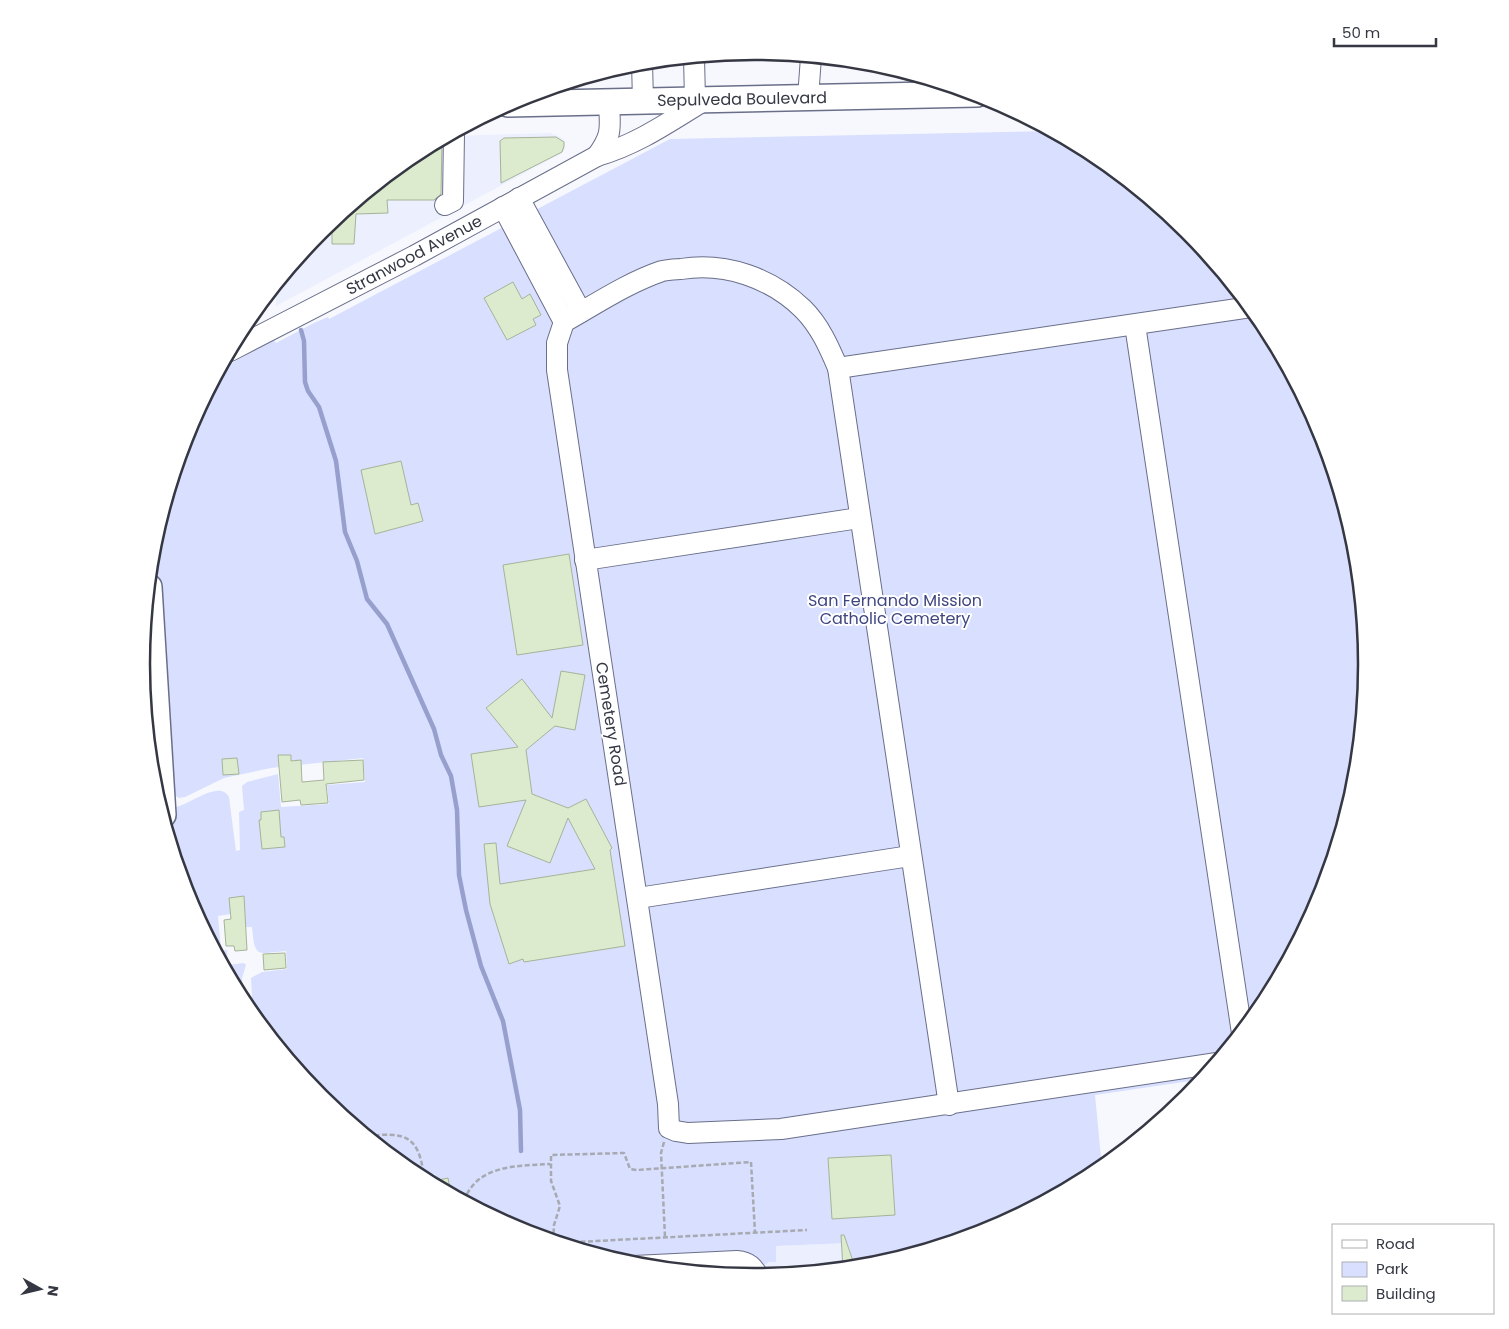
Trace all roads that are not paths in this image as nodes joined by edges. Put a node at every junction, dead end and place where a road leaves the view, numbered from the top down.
1 (695, 63) edge
2 (811, 63) edge
3 (642, 71) edge
4 (956, 94) edge
5 (808, 98) junction
6 (700, 100) junction
7 (643, 101) junction
8 (609, 102) junction
9 (529, 104) edge
10 (454, 140) edge
11 (597, 156) junction
12 (511, 203) junction
13 (445, 205) dead end
14 (1242, 308) edge
15 (573, 317) junction
16 (1135, 325) junction
17 (243, 343) edge
18 (838, 368) junction
19 (859, 518) junction
20 (585, 560) junction
21 (151, 692) edge
22 (151, 708) edge
23 (910, 856) junction
24 (638, 898) junction
25 (1240, 1023) edge
26 (1208, 1064) edge
27 (949, 1105) junction
28 (676, 1264) edge
29 (754, 1269) edge

1 - 6 street
2 - 5 street
3 - 7 street
4 - 5 main road, Sepulveda Boulevard
5 - 6 main road, Sepulveda Boulevard
6 - 7 main road, Sepulveda Boulevard
6 - 11 street, Stranwood Avenue
7 - 8 main road, Sepulveda Boulevard
8 - 9 main road, Sepulveda Boulevard
8 - 11 street
10 - 13 street
11 - 12 street, Stranwood Avenue
12 - 15 street
12 - 17 street, Stranwood Avenue
14 - 16 street
15 - 18 street
15 - 20 street, Cemetery Road
16 - 18 street
16 - 25 street
18 - 19 street
19 - 20 street
19 - 23 street
20 - 24 street, Cemetery Road
21 - 22 main road
23 - 24 street
23 - 27 street
24 - 27 street, Cemetery Road
26 - 27 street
28 - 29 street

